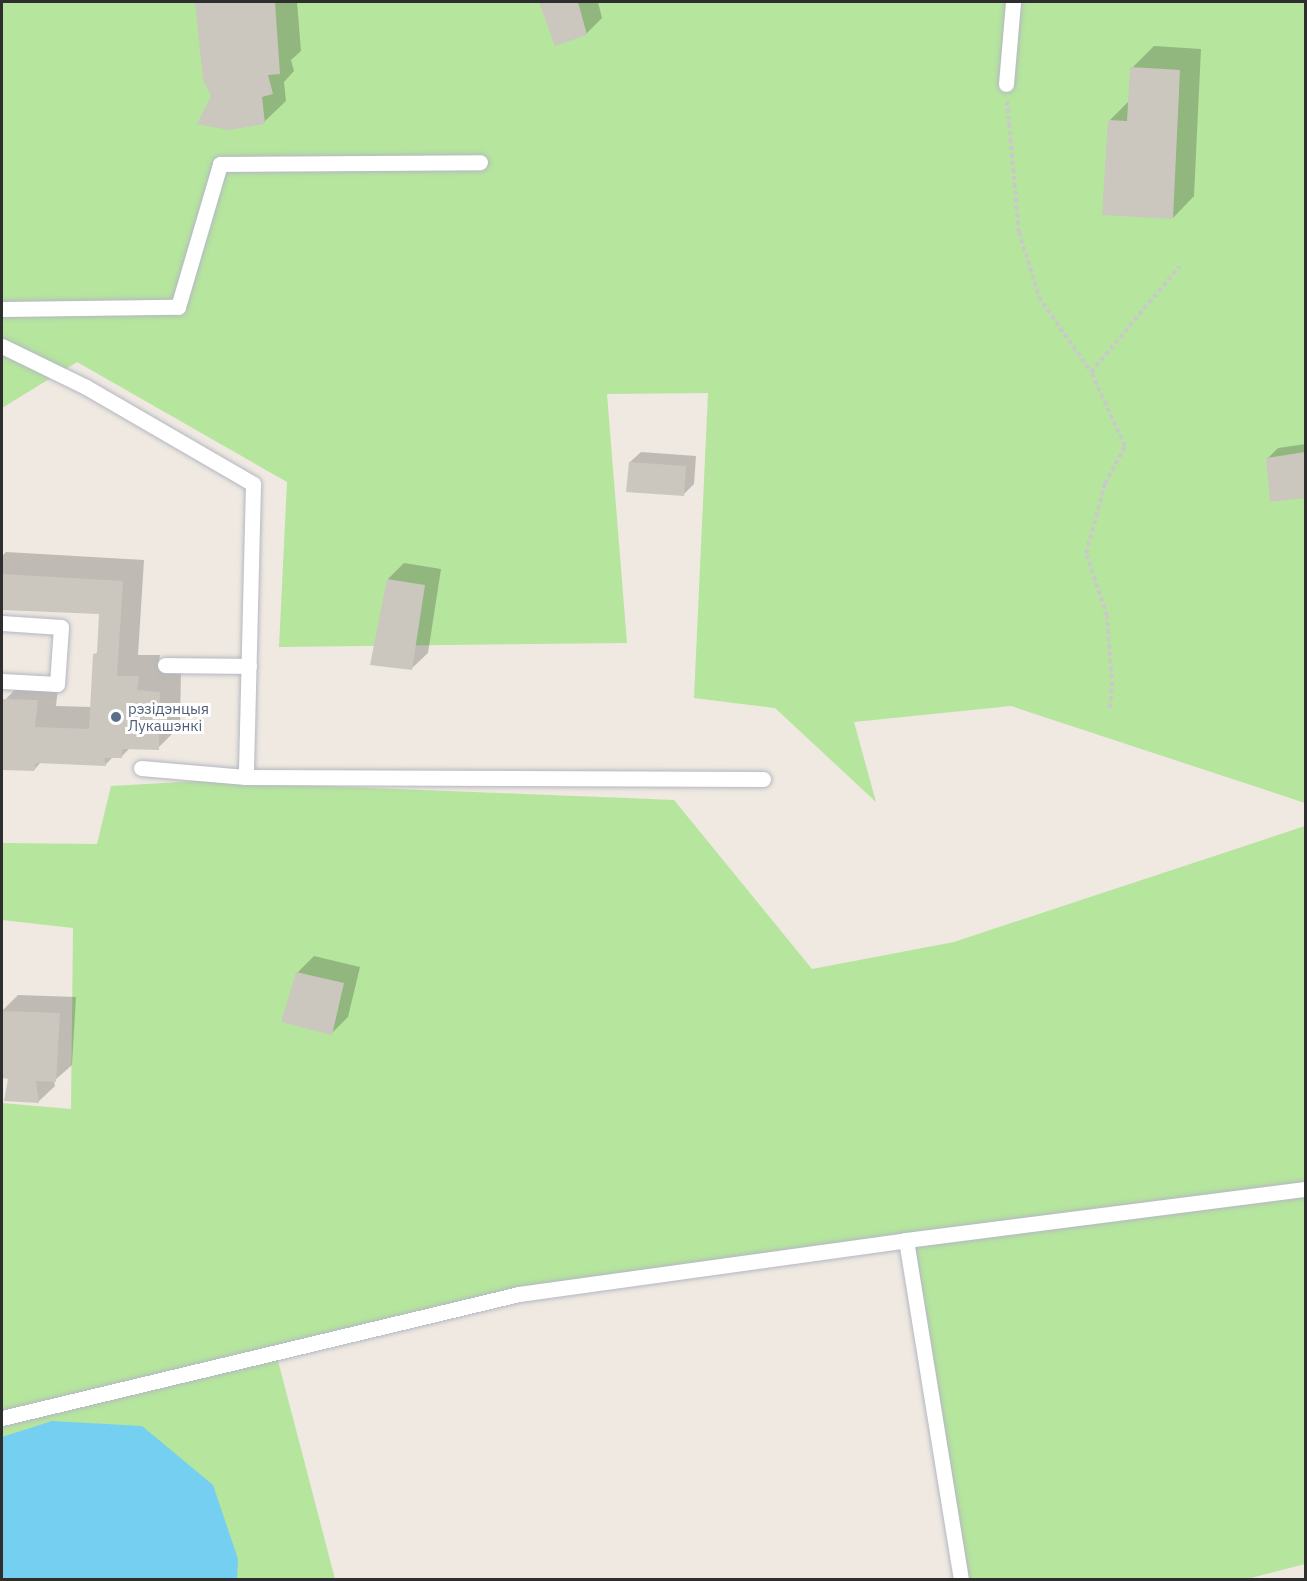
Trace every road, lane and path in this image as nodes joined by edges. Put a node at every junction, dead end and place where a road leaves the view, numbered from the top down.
1 (1013, 2) edge
2 (1005, 84) joint
3 (480, 162) dead end
4 (1180, 266) dead end
5 (2, 309) edge
6 (2, 346) edge
7 (1091, 372) junction
8 (2, 623) edge
9 (165, 665) dead end
10 (249, 666) junction
11 (2, 681) edge
12 (1110, 708) dead end
13 (141, 768) dead end
14 (246, 777) junction
15 (763, 779) dead end
16 (1305, 1189) edge
17 (906, 1240) junction
18 (2, 1418) edge
19 (961, 1580) edge

1 - 2 lane
2 - 7 path
3 - 5 lane
4 - 7 path
6 - 10 lane
7 - 12 path
8 - 11 lane
9 - 10 lane
10 - 14 lane
13 - 14 lane
14 - 15 lane
16 - 17 lane
17 - 18 lane
17 - 19 lane

